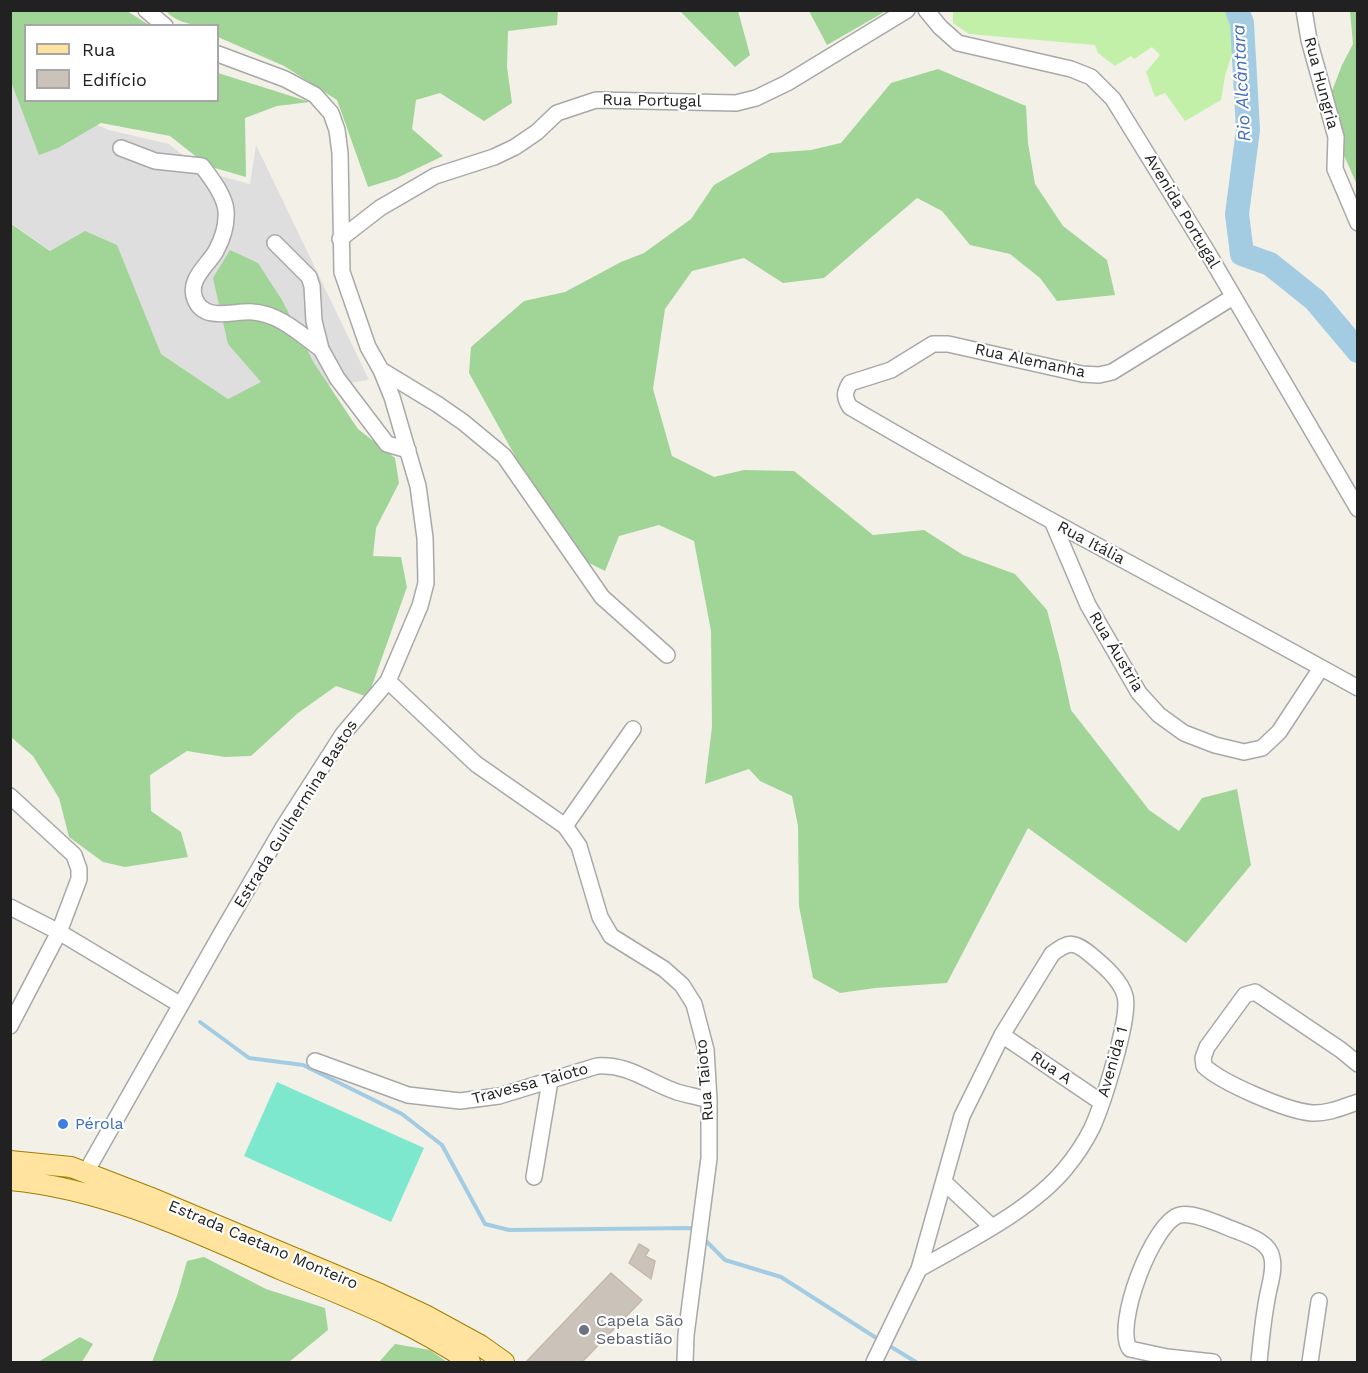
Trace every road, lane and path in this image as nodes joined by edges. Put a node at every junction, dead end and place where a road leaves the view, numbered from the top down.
1 (146, 10) edge
2 (907, 10) edge
3 (926, 10) edge
4 (1304, 10) edge
5 (163, 24) edge
6 (219, 54) edge
7 (121, 148) dead end
8 (1358, 224) edge
9 (340, 239) junction
10 (274, 243) dead end
11 (1233, 297) junction
12 (321, 349) junction
13 (381, 370) junction
14 (850, 382) joint
15 (408, 450) junction
16 (1358, 509) edge
17 (1053, 523) junction
18 (667, 655) dead end
19 (1321, 668) junction
20 (388, 681) junction
21 (1358, 688) edge
22 (633, 729) dead end
23 (10, 796) edge
24 (565, 826) junction
25 (10, 907) edge
26 (59, 932) junction
27 (181, 1005) junction
28 (10, 1026) edge
29 (1002, 1035) junction
30 (315, 1061) dead end
31 (1358, 1064) edge
32 (550, 1081) junction
33 (709, 1100) junction
34 (1101, 1102) junction
35 (1358, 1102) edge
36 (10, 1161) edge
37 (86, 1172) junction
38 (534, 1177) dead end
39 (10, 1180) edge
40 (944, 1182) junction
41 (992, 1227) junction
42 (919, 1269) junction
43 (1319, 1301) dead end
44 (470, 1362) edge
45 (504, 1362) edge
46 (685, 1362) edge
47 (874, 1362) edge
48 (1212, 1362) edge
49 (1259, 1362) edge
50 (1310, 1362) edge

1 - 5 street
2 - 9 street, Rua Portugal
3 - 11 street, Avenida Portugal
4 - 8 street, Rua Hungria
6 - 9 street, Estrada Guilhermina Bastos
7 - 12 street
9 - 13 street, Estrada Guilhermina Bastos
10 - 12 street
11 - 14 street, Rua Alemanha
11 - 16 street, Avenida Portugal
12 - 15 street
13 - 15 street, Estrada Guilhermina Bastos
13 - 18 street
14 - 17 street, Rua Itália
15 - 20 street, Estrada Guilhermina Bastos
17 - 19 street, Rua Itália
17 - 19 street, Rua Áustria
19 - 21 street, Rua Itália
20 - 24 street, Rua Taioto
20 - 27 street, Estrada Guilhermina Bastos
22 - 24 street
23 - 26 street
24 - 33 street, Rua Taioto
25 - 26 street
26 - 27 street
26 - 28 street
27 - 37 street, Estrada Guilhermina Bastos
29 - 34 street, Rua A
29 - 34 street, Avenida 1
29 - 40 street, Avenida 1
30 - 32 street, Travessa Taioto
31 - 35 street
32 - 33 street, Travessa Taioto
32 - 38 street
33 - 46 street, Rua Taioto
34 - 41 street, Avenida 1
36 - 37 main road, Estrada Caetano Monteiro
37 - 45 main road, Estrada Caetano Monteiro
39 - 44 main road, Estrada Caetano Monteiro
40 - 41 street
40 - 42 street, Avenida 1
41 - 42 street, Avenida 1
42 - 47 street, Avenida 1
43 - 50 street
48 - 49 street

